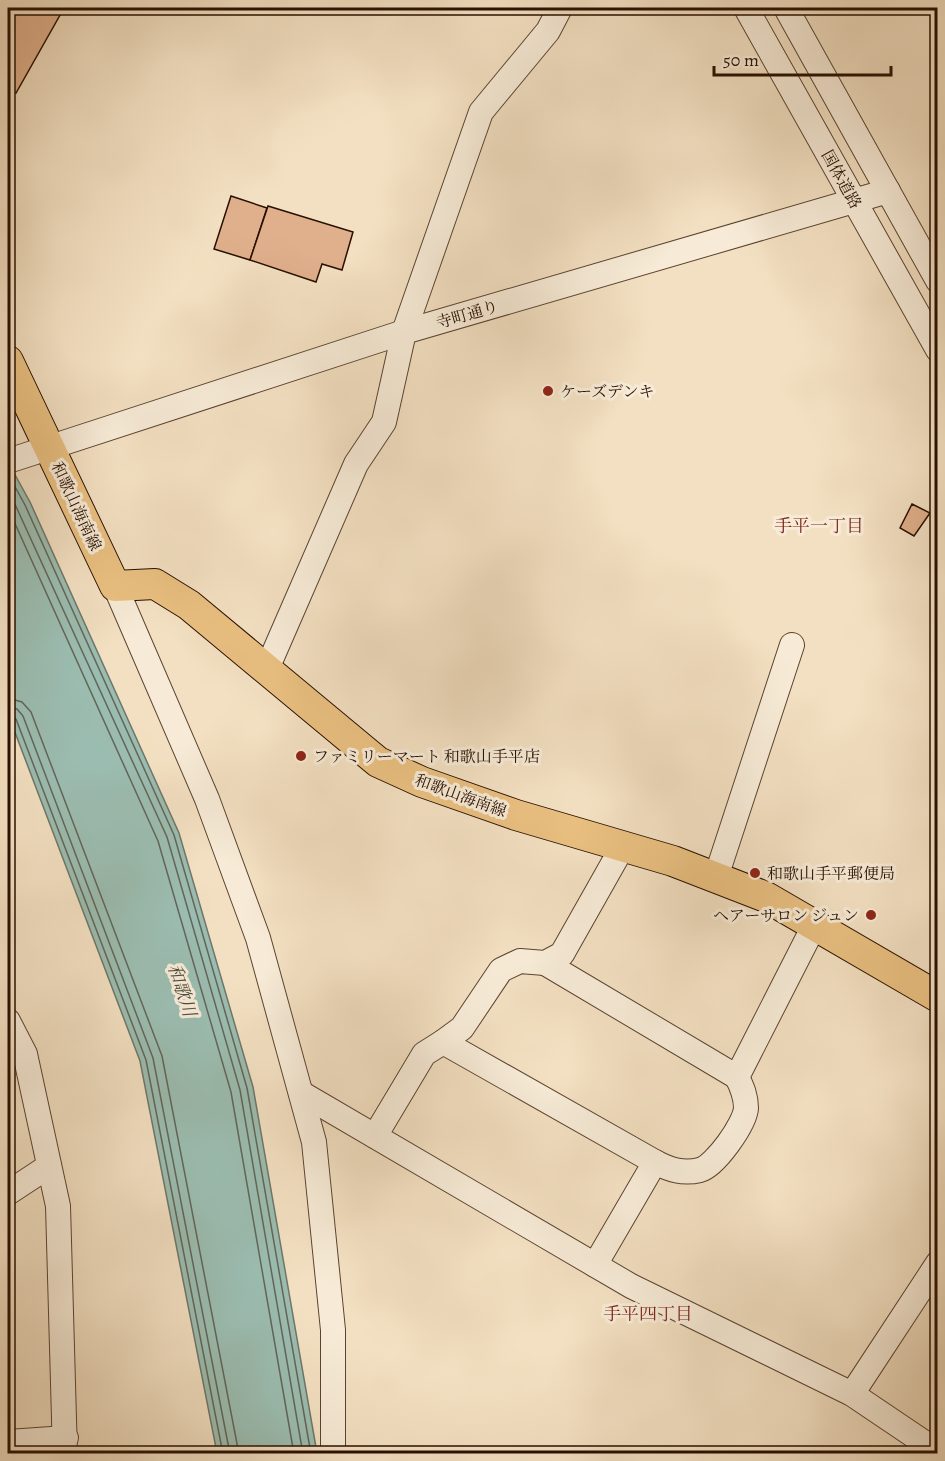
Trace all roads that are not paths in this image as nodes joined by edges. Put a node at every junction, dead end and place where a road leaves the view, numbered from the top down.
1 (560, 8) edge
2 (746, 8) edge
3 (786, 8) edge
4 (888, 191) junction
5 (854, 201) junction
6 (938, 281) edge
7 (404, 333) junction
8 (938, 350) edge
9 (8, 361) edge
10 (49, 448) junction
11 (13, 459) edge
12 (115, 586) junction
13 (792, 645) dead end
14 (266, 671) junction
15 (623, 846) junction
16 (716, 878) junction
17 (815, 924) junction
18 (545, 963) junction
19 (938, 998) edge
20 (8, 1021) edge
21 (443, 1042) junction
22 (737, 1077) junction
23 (301, 1093) junction
24 (375, 1136) junction
25 (655, 1162) junction
26 (49, 1166) junction
27 (8, 1193) edge
28 (938, 1263) edge
29 (595, 1265) junction
30 (852, 1394) junction
31 (8, 1442) edge
32 (66, 1446) edge
33 (938, 1452) edge
34 (333, 1454) edge

1 - 7 street
2 - 5 street, 国体道路
3 - 4 street, 国体道路
4 - 5 street, 寺町通り
4 - 6 street, 国体道路
5 - 7 street, 寺町通り
5 - 8 street, 国体道路
7 - 10 street, 寺町通り
7 - 14 street
9 - 10 main road, 和歌山海南線
10 - 11 street, 寺町通り
10 - 12 main road, 和歌山海南線
12 - 14 main road, 和歌山海南線
12 - 23 street
13 - 16 street
14 - 15 main road, 和歌山海南線
15 - 16 main road, 和歌山海南線
15 - 18 street
16 - 17 main road, 和歌山海南線
17 - 19 main road, 和歌山海南線
17 - 22 street
18 - 21 street
18 - 22 street
20 - 26 street
21 - 24 street
21 - 25 street
22 - 25 street
23 - 24 street
23 - 34 street
24 - 29 street
25 - 29 street
26 - 27 street
26 - 32 street
28 - 30 street
29 - 30 street
30 - 33 street
31 - 32 street

